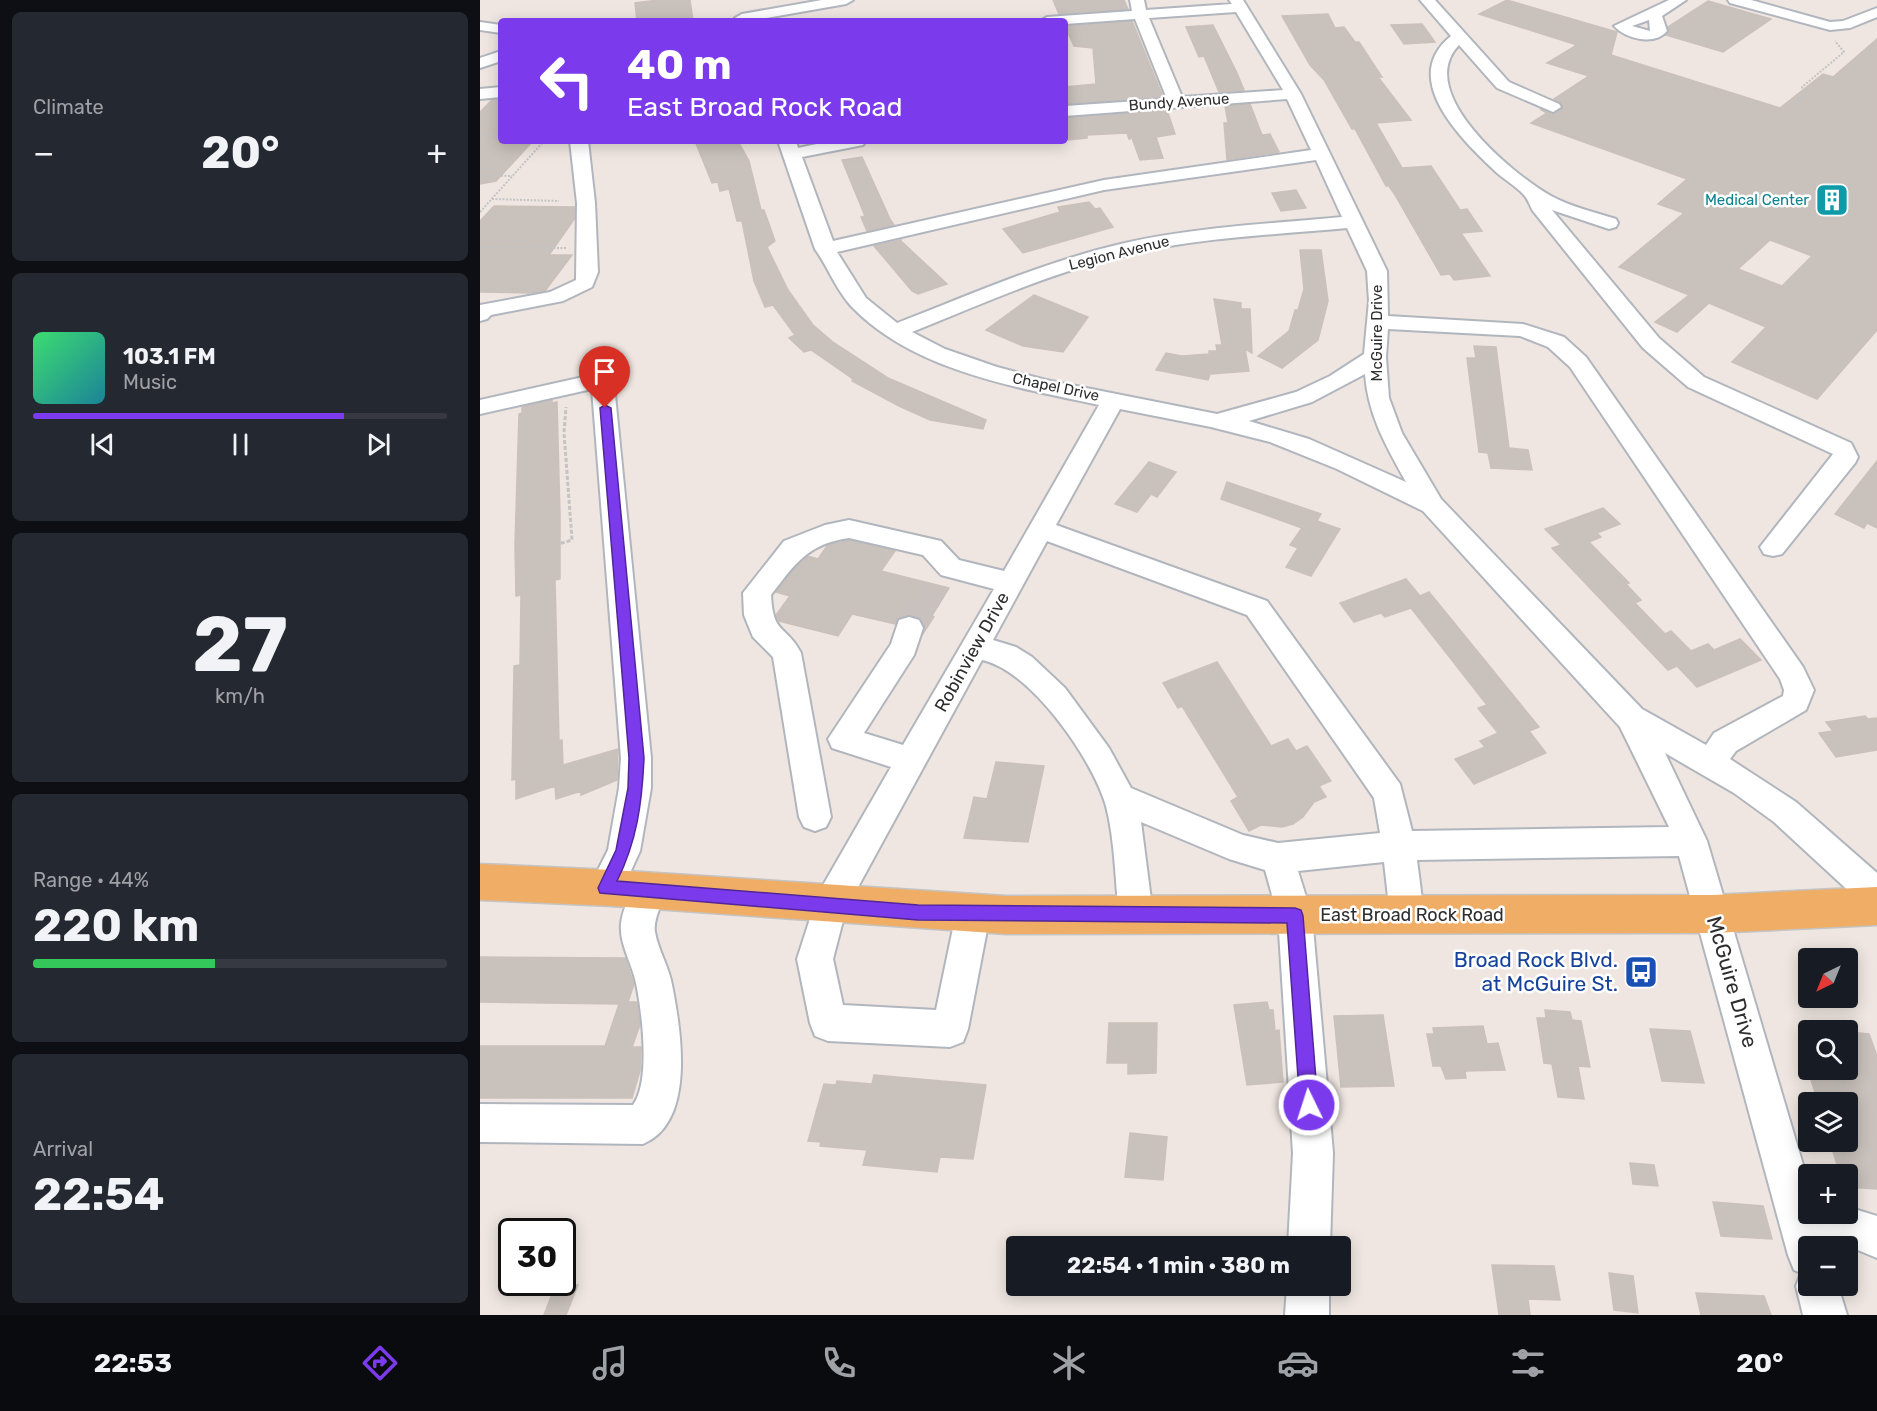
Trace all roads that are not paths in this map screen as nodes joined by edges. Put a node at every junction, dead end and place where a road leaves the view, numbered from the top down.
1 (739, 0) edge
2 (1427, 0) edge
3 (1679, 0) edge
4 (1735, 0) edge
5 (848, 4) edge
6 (1238, 4) edge
7 (1139, 7) edge
8 (1877, 12) edge
9 (1654, 15) dead end
10 (743, 18) edge
11 (750, 18) edge
12 (1067, 18) edge
13 (480, 26) edge
14 (498, 29) edge
15 (1460, 37) junction
16 (498, 57) edge
17 (480, 63) edge
18 (1293, 94) junction
19 (1176, 102) junction
20 (1553, 107) dead end
21 (1068, 111) edge
22 (579, 144) edge
23 (824, 144) edge
24 (790, 147) edge
25 (1321, 154) junction
26 (1533, 192) junction
27 (1355, 222) junction
28 (1609, 223) dead end
29 (825, 249) junction
30 (481, 311) edge
31 (1378, 322) junction
32 (894, 331) junction
33 (1375, 357) junction
34 (1114, 399) junction
35 (480, 406) edge
36 (1216, 420) junction
37 (1432, 505) junction
38 (1041, 529) junction
39 (1773, 547) dead end
40 (1011, 583) junction
41 (909, 628) tunnel mouth
42 (975, 647) junction
43 (1631, 718) junction
44 (843, 739) junction
45 (804, 753) junction
46 (911, 761) junction
47 (1711, 762) junction
48 (1119, 798) junction
49 (815, 817) dead end
50 (1691, 841) junction
51 (1399, 846) junction
52 (1278, 858) junction
53 (481, 883) edge
54 (606, 888) junction
55 (649, 892) junction
56 (1877, 895) edge
57 (830, 905) junction
58 (1877, 906) edge
59 (973, 914) junction
60 (1713, 914) junction
61 (1136, 915) junction
62 (1407, 915) junction
63 (1295, 916) junction
64 (480, 1123) edge
65 (1309, 1236) edge
66 (1804, 1236) edge
67 (1823, 1236) edge
68 (1877, 1237) edge
69 (1308, 1296) edge
70 (1820, 1296) edge
71 (1307, 1315) edge
72 (1825, 1315) edge

1 - 10 street
2 - 15 street
3 - 9 street
4 - 8 street
5 - 11 street
6 - 7 street
6 - 18 street, McGuire Drive
7 - 12 street
7 - 19 street
13 - 14 street
15 - 20 street
15 - 26 street
16 - 17 street
18 - 19 street, Bundy Avenue
18 - 25 street, McGuire Drive
19 - 21 street, Bundy Avenue
22 - 30 street
23 - 24 street
24 - 29 street, Chapel Drive
25 - 27 street, McGuire Drive
25 - 29 street
26 - 28 street
26 - 39 street
27 - 31 street, McGuire Drive
27 - 32 street, Legion Avenue
29 - 32 street, Chapel Drive
31 - 33 street, McGuire Drive
31 - 47 street
32 - 34 street, Chapel Drive
33 - 36 street
33 - 37 street, McGuire Drive
34 - 36 street, Chapel Drive
34 - 38 street, Robinview Drive
35 - 54 street
36 - 37 street, Chapel Drive
37 - 43 street, McGuire Drive
38 - 40 street, Robinview Drive
38 - 51 street
40 - 42 street, Robinview Drive
40 - 45 street
41 - 44 street
42 - 46 street, Robinview Drive
42 - 48 street
43 - 47 street, McGuire Drive
43 - 50 street, McGuire Drive
44 - 45 street
44 - 46 street
45 - 49 street
46 - 57 street, Robinview Drive
47 - 56 street, McGuire Drive
48 - 52 street
48 - 61 street
50 - 51 street
50 - 60 street, McGuire Drive
51 - 52 street
51 - 62 street
52 - 63 street
53 - 54 main road, East Broad Rock Road
54 - 55 main road, East Broad Rock Road
55 - 57 main road, East Broad Rock Road
55 - 64 street
57 - 59 main road, East Broad Rock Road
57 - 59 street, Robinview Drive
58 - 60 main road, East Broad Rock Road
59 - 61 main road, East Broad Rock Road
60 - 62 main road, East Broad Rock Road
60 - 66 street, McGuire Drive
61 - 63 main road, East Broad Rock Road
62 - 63 main road, East Broad Rock Road
63 - 65 street
67 - 68 street
69 - 71 street
70 - 72 street

